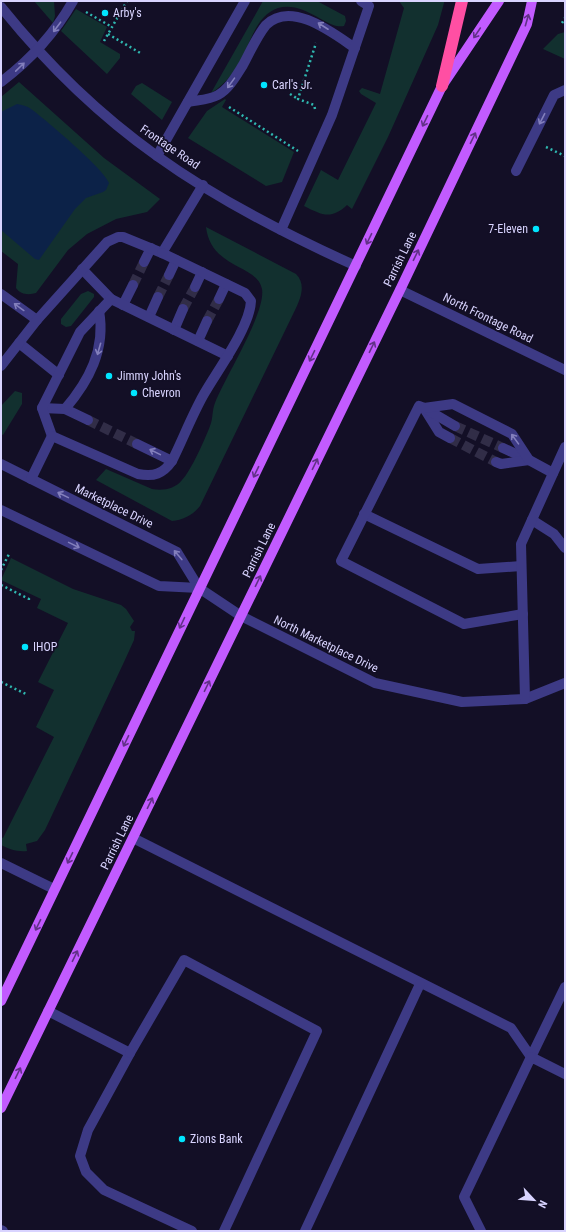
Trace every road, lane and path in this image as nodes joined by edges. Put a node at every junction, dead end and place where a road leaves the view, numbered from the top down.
1 (127, 1) edge
2 (245, 1) edge
3 (361, 1) edge
4 (462, 1) edge
5 (500, 1) edge
6 (532, 1) edge
7 (77, 5) edge
8 (1, 7) edge
9 (565, 18) edge
10 (562, 23) dead end
11 (112, 27) junction
12 (108, 34) junction
13 (318, 39) dead end
14 (104, 41) dead end
15 (355, 48) junction
16 (37, 50) junction
17 (142, 54) dead end
18 (1, 82) edge
19 (442, 86) junction
20 (565, 90) edge
21 (290, 94) dead end
22 (298, 100) junction
23 (188, 102) junction
24 (230, 103) dead end
25 (314, 112) dead end
26 (300, 144) dead end
27 (544, 146) dead end
28 (298, 151) junction
29 (157, 156) junction
30 (565, 156) edge
31 (295, 158) dead end
32 (516, 171) dead end
33 (203, 185) junction
34 (281, 230) junction
35 (151, 248) junction
36 (162, 253) junction
37 (176, 260) junction
38 (144, 262) tunnel mouth
39 (356, 266) junction
40 (82, 269) junction
41 (202, 272) junction
42 (169, 274) tunnel mouth
43 (226, 284) junction
44 (133, 285) tunnel mouth
45 (195, 287) tunnel mouth
46 (400, 290) junction
47 (1, 294) edge
48 (158, 297) tunnel mouth
49 (111, 299) junction
50 (219, 299) tunnel mouth
51 (124, 305) junction
52 (184, 309) tunnel mouth
53 (99, 311) junction
54 (149, 317) junction
55 (37, 320) junction
56 (207, 321) tunnel mouth
57 (174, 330) junction
58 (198, 341) junction
59 (19, 343) junction
60 (228, 356) junction
61 (1, 366) edge
62 (565, 370) edge
63 (59, 375) junction
64 (422, 407) junction
65 (42, 408) junction
66 (65, 409) junction
67 (88, 420) tunnel mouth
68 (455, 426) tunnel mouth
69 (52, 436) junction
70 (450, 438) tunnel mouth
71 (137, 444) tunnel mouth
72 (565, 447) edge
73 (503, 448) tunnel mouth
74 (529, 460) junction
75 (172, 461) junction
76 (496, 462) tunnel mouth
77 (1, 464) edge
78 (553, 473) junction
79 (31, 479) junction
80 (1, 510) edge
81 (364, 514) junction
82 (532, 520) junction
83 (565, 548) edge
84 (9, 554) dead end
85 (521, 566) junction
86 (1, 570) edge
87 (1, 586) edge
88 (198, 588) junction
89 (28, 602) dead end
90 (523, 614) junction
91 (241, 616) junction
92 (1, 682) edge
93 (565, 683) edge
94 (28, 695) dead end
95 (525, 699) junction
96 (133, 838) junction
97 (1, 863) edge
98 (54, 890) junction
99 (420, 984) junction
100 (565, 987) edge
101 (1, 1001) edge
102 (48, 1011) junction
103 (130, 1053) junction
104 (532, 1057) junction
105 (565, 1074) edge
106 (1, 1108) edge
107 (192, 1231) edge
108 (224, 1231) edge
109 (305, 1231) edge
110 (481, 1231) edge

1 - 11 path
2 - 23 street
3 - 15 street
4 - 19 highway
5 -> 19 main road
46 -> 6 main road, Parrish Lane
7 - 11 path
7 -> 16 street
8 - 16 street, Frontage Road
9 - 10 path
11 - 12 path
12 - 14 path
12 - 17 path
13 - 22 path
15 -> 23 street
15 - 34 street
18 -> 16 street
16 - 29 street, Frontage Road
19 -> 39 main road
20 -> 32 street
21 - 22 path
22 - 25 path
23 - 29 street
24 - 28 path
26 - 28 path
27 - 30 path
28 - 31 path
29 - 33 street, Frontage Road
33 - 34 street, Frontage Road
33 - 36 street
34 - 39 street, Frontage Road
35 - 36 street
35 - 38 street
35 - 40 street
36 - 37 street
37 - 41 street
37 - 42 street
39 -> 88 main road
40 - 49 street
40 - 55 street
41 - 43 street
41 - 45 street
43 - 50 street
43 - 60 street
44 - 51 street
46 - 62 street, North Frontage Road
91 -> 46 main road, Parrish Lane
55 -> 47 street
48 - 54 street
49 - 51 street
49 - 53 street
51 - 54 street
52 - 57 street
53 - 63 street
53 -> 66 street
54 - 57 street
55 - 59 street
56 - 58 street
57 - 58 street
58 - 60 street
59 - 61 street
59 - 63 street
60 - 75 street
63 - 65 street
64 - 68 street
64 - 70 street
74 -> 64 street
64 - 81 street
65 - 66 street
65 - 69 street
66 - 67 street
69 - 75 street
69 - 79 street
75 -> 71 street
72 - 78 street
73 - 74 street
74 - 76 street
74 - 78 street
77 - 79 street, Marketplace Drive
78 - 82 street
88 -> 79 street, Marketplace Drive
80 -> 88 street
81 - 85 street
81 - 90 street
82 - 83 street
82 - 85 street
84 - 86 path
85 - 90 street
87 - 89 path
88 - 91 street, Marketplace Drive
88 -> 98 main road
90 - 95 street
91 - 95 street, North Marketplace Drive
96 -> 91 main road, Parrish Lane
92 - 94 path
93 - 95 street, North Marketplace Drive
96 - 99 street
102 -> 96 main road, Parrish Lane
97 - 98 street
98 -> 101 main road
99 - 104 street
99 - 109 street
100 - 104 street
102 - 103 street
106 -> 102 main road, Parrish Lane
103 - 107 street
103 - 108 street
104 - 105 street
104 - 110 street

